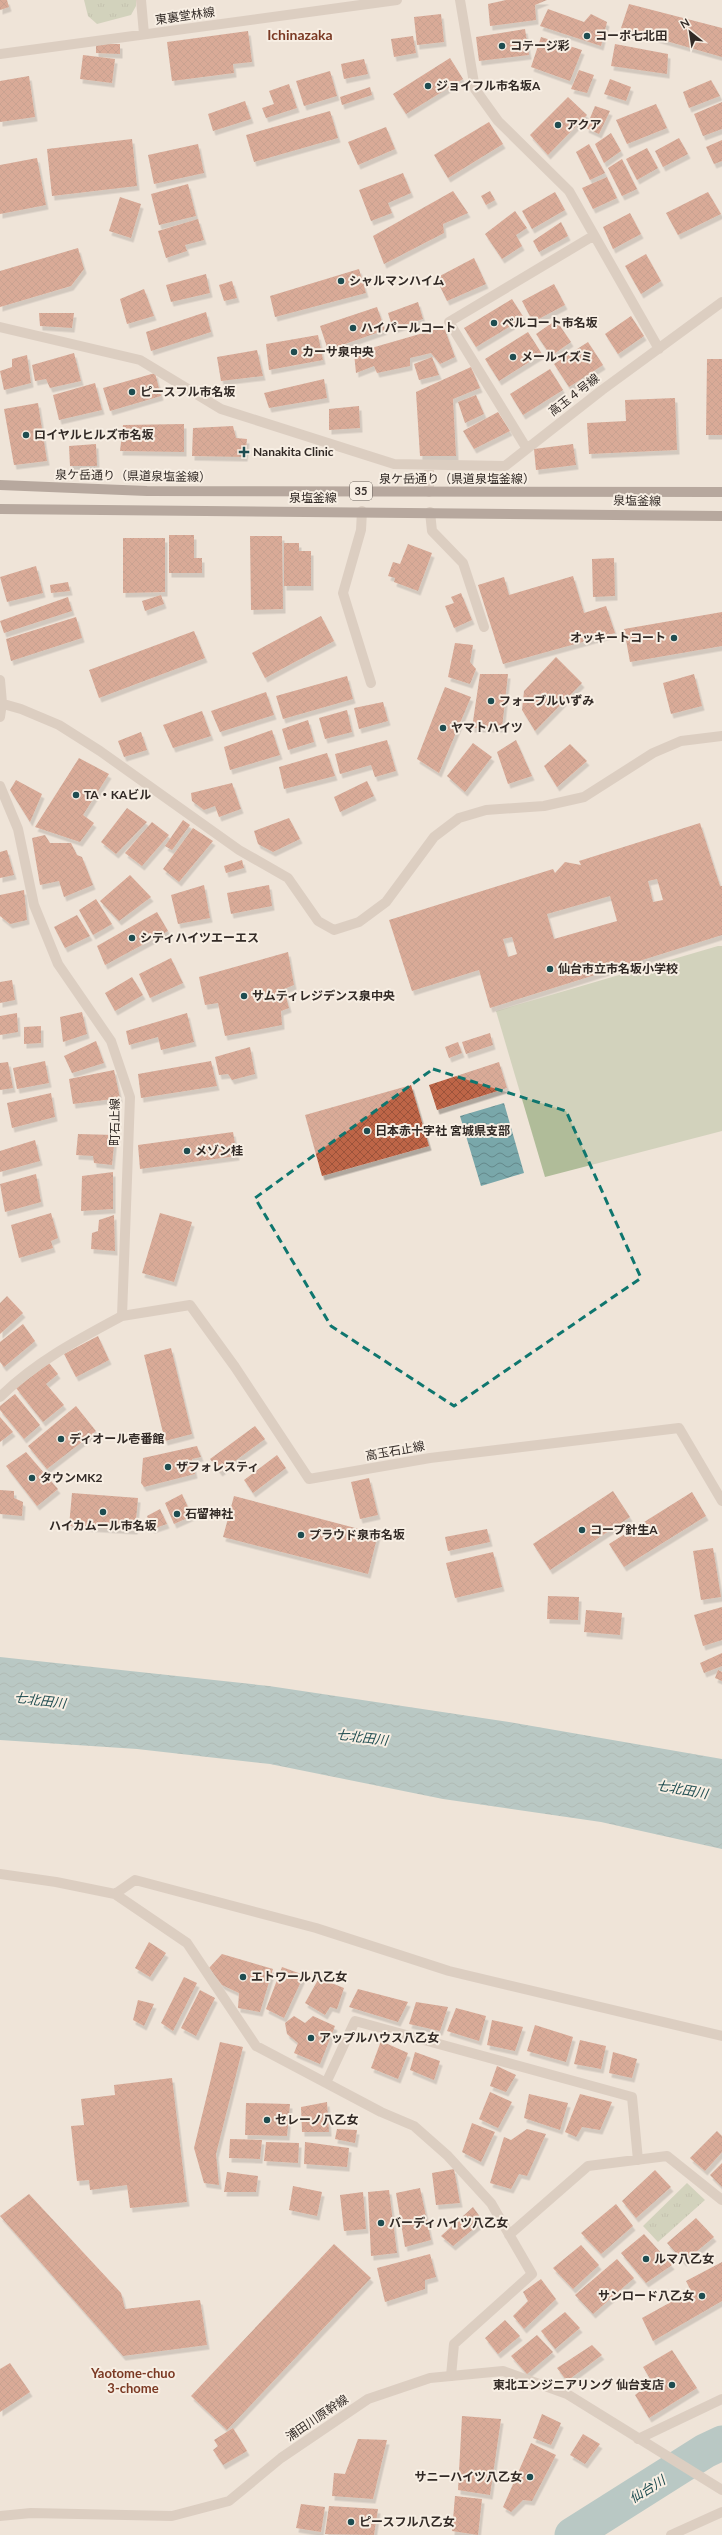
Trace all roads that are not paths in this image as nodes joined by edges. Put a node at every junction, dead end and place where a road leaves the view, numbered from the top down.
1 (141, 0) edge
2 (397, 0) edge
3 (460, 0) edge
4 (144, 34) junction
5 (0, 54) edge
6 (593, 236) junction
7 (722, 302) edge
8 (0, 327) edge
9 (659, 349) junction
10 (527, 449) junction
11 (429, 465) junction
12 (0, 485) edge
13 (429, 492) junction
14 (722, 492) edge
15 (0, 509) edge
16 (362, 511) junction
17 (430, 512) junction
18 (722, 516) edge
19 (484, 627) dead end
20 (0, 680) edge
21 (371, 683) dead end
22 (1, 703) edge
23 (0, 717) edge
24 (722, 736) edge
25 (0, 786) edge
26 (122, 1316) junction
27 (0, 1397) edge
28 (722, 1501) edge
29 (0, 1874) edge
30 (115, 1894) junction
31 (722, 2036) edge
32 (326, 2083) junction
33 (638, 2160) junction
34 (722, 2200) edge
35 (510, 2235) junction
36 (451, 2376) junction
37 (722, 2399) edge
38 (641, 2441) junction
39 (722, 2490) edge
40 (722, 2512) edge
41 (0, 2516) edge
42 (671, 2535) edge

1 - 4 street
2 - 4 street, 東裏堂林線
3 - 6 street
4 - 5 street, 東裏堂林線
6 - 9 street
6 - 10 street
7 - 9 street, 高玉４号線
8 - 11 street, 高玉４号線
9 - 10 street, 高玉４号線
10 - 11 street, 高玉４号線
11 - 13 street
12 - 13 main road, 泉ケ岳通り（県道泉塩釜線） / 35
13 - 14 main road, 泉ケ岳通り（県道泉塩釜線） / 35
15 - 16 main road, 泉塩釜線 / 35
16 - 17 main road, 泉塩釜線 / 35
16 - 21 street
17 - 18 main road, 泉塩釜線 / 35
17 - 19 street
20 - 22 street
22 - 23 street
22 - 24 street
25 - 26 street, 町石止線
26 - 27 street
26 - 28 street, 高玉石止線
29 - 30 street
30 - 31 street
30 - 32 street
32 - 33 street
32 - 35 street
33 - 34 street
33 - 35 street
35 - 36 street
36 - 38 street, 浦田川原幹線
36 - 41 street, 浦田川原幹線
37 - 38 street
38 - 39 street, 浦田川原幹線
40 - 42 street

